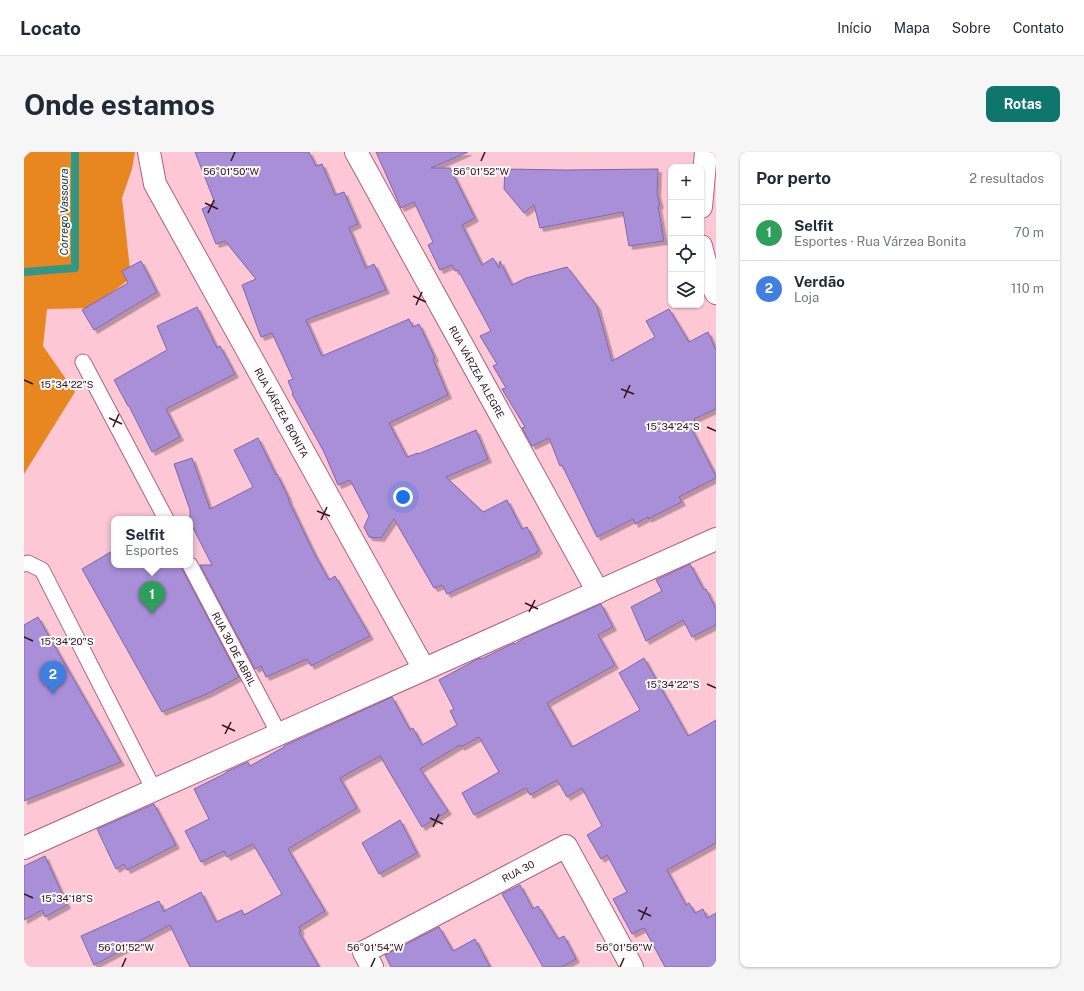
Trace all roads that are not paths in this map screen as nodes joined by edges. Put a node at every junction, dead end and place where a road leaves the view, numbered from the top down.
1 (149, 152) edge
2 (356, 152) edge
3 (706, 152) edge
4 (702, 200) edge
5 (704, 258) edge
6 (716, 293) edge
7 (83, 362) dead end
8 (164, 516) edge
9 (716, 539) edge
10 (24, 564) edge
11 (192, 568) edge
12 (598, 592) junction
13 (424, 669) junction
14 (279, 734) junction
15 (154, 790) junction
16 (24, 848) edge
17 (372, 967) edge
18 (632, 967) edge

1 - 13 street, RUA VÁRZEA BONITA
2 - 12 street, RUA VÁRZEA ALEGRE
3 - 4 street
5 - 6 street
7 - 8 lane
9 - 12 street
10 - 15 lane
11 - 14 lane, RUA 30 DE ABRIL
12 - 13 street
13 - 14 street
14 - 15 street
15 - 16 street
17 - 18 street, RUA 30

